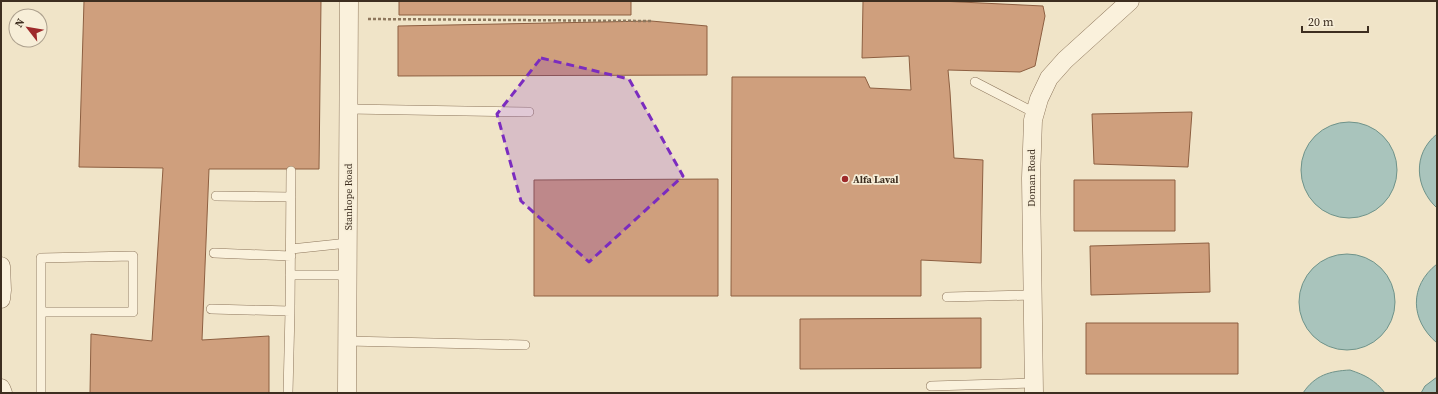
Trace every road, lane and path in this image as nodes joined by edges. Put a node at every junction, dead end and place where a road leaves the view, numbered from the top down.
1 (349, 1) edge
2 (1130, 1) edge
3 (349, 19) junction
4 (651, 21) dead end
5 (975, 82) dead end
6 (348, 109) junction
7 (529, 112) dead end
8 (1035, 113) junction
9 (291, 171) dead end
10 (216, 196) dead end
11 (291, 197) junction
12 (348, 244) junction
13 (291, 252) junction
14 (214, 253) dead end
15 (1, 266) edge
16 (290, 275) junction
17 (348, 275) junction
18 (1032, 295) junction
19 (947, 297) dead end
20 (1, 299) edge
21 (211, 309) dead end
22 (290, 311) junction
23 (41, 312) junction
24 (347, 341) junction
25 (525, 344) dead end
26 (931, 386) dead end
27 (1, 388) edge
28 (1034, 388) edge
29 (4, 393) edge
30 (41, 393) edge
31 (288, 393) edge
32 (347, 393) edge

1 - 3 street, Stanhope Road
2 - 8 street, Doman Road
3 - 4 path
3 - 6 street, Stanhope Road
5 - 8 lane
6 - 7 lane
6 - 12 street, Stanhope Road
8 - 18 street, Doman Road
9 - 11 lane
10 - 11 lane
11 - 13 lane
12 - 13 lane
12 - 17 street, Stanhope Road
13 - 14 lane
13 - 16 lane
15 - 20 street
16 - 17 lane
16 - 22 lane
17 - 24 street, Stanhope Road
18 - 19 lane
18 - 28 street, Doman Road
21 - 22 lane
22 - 31 lane
23 - 23 lane
23 - 30 lane
24 - 25 lane
24 - 32 street, Stanhope Road
26 - 28 lane
27 - 29 street

